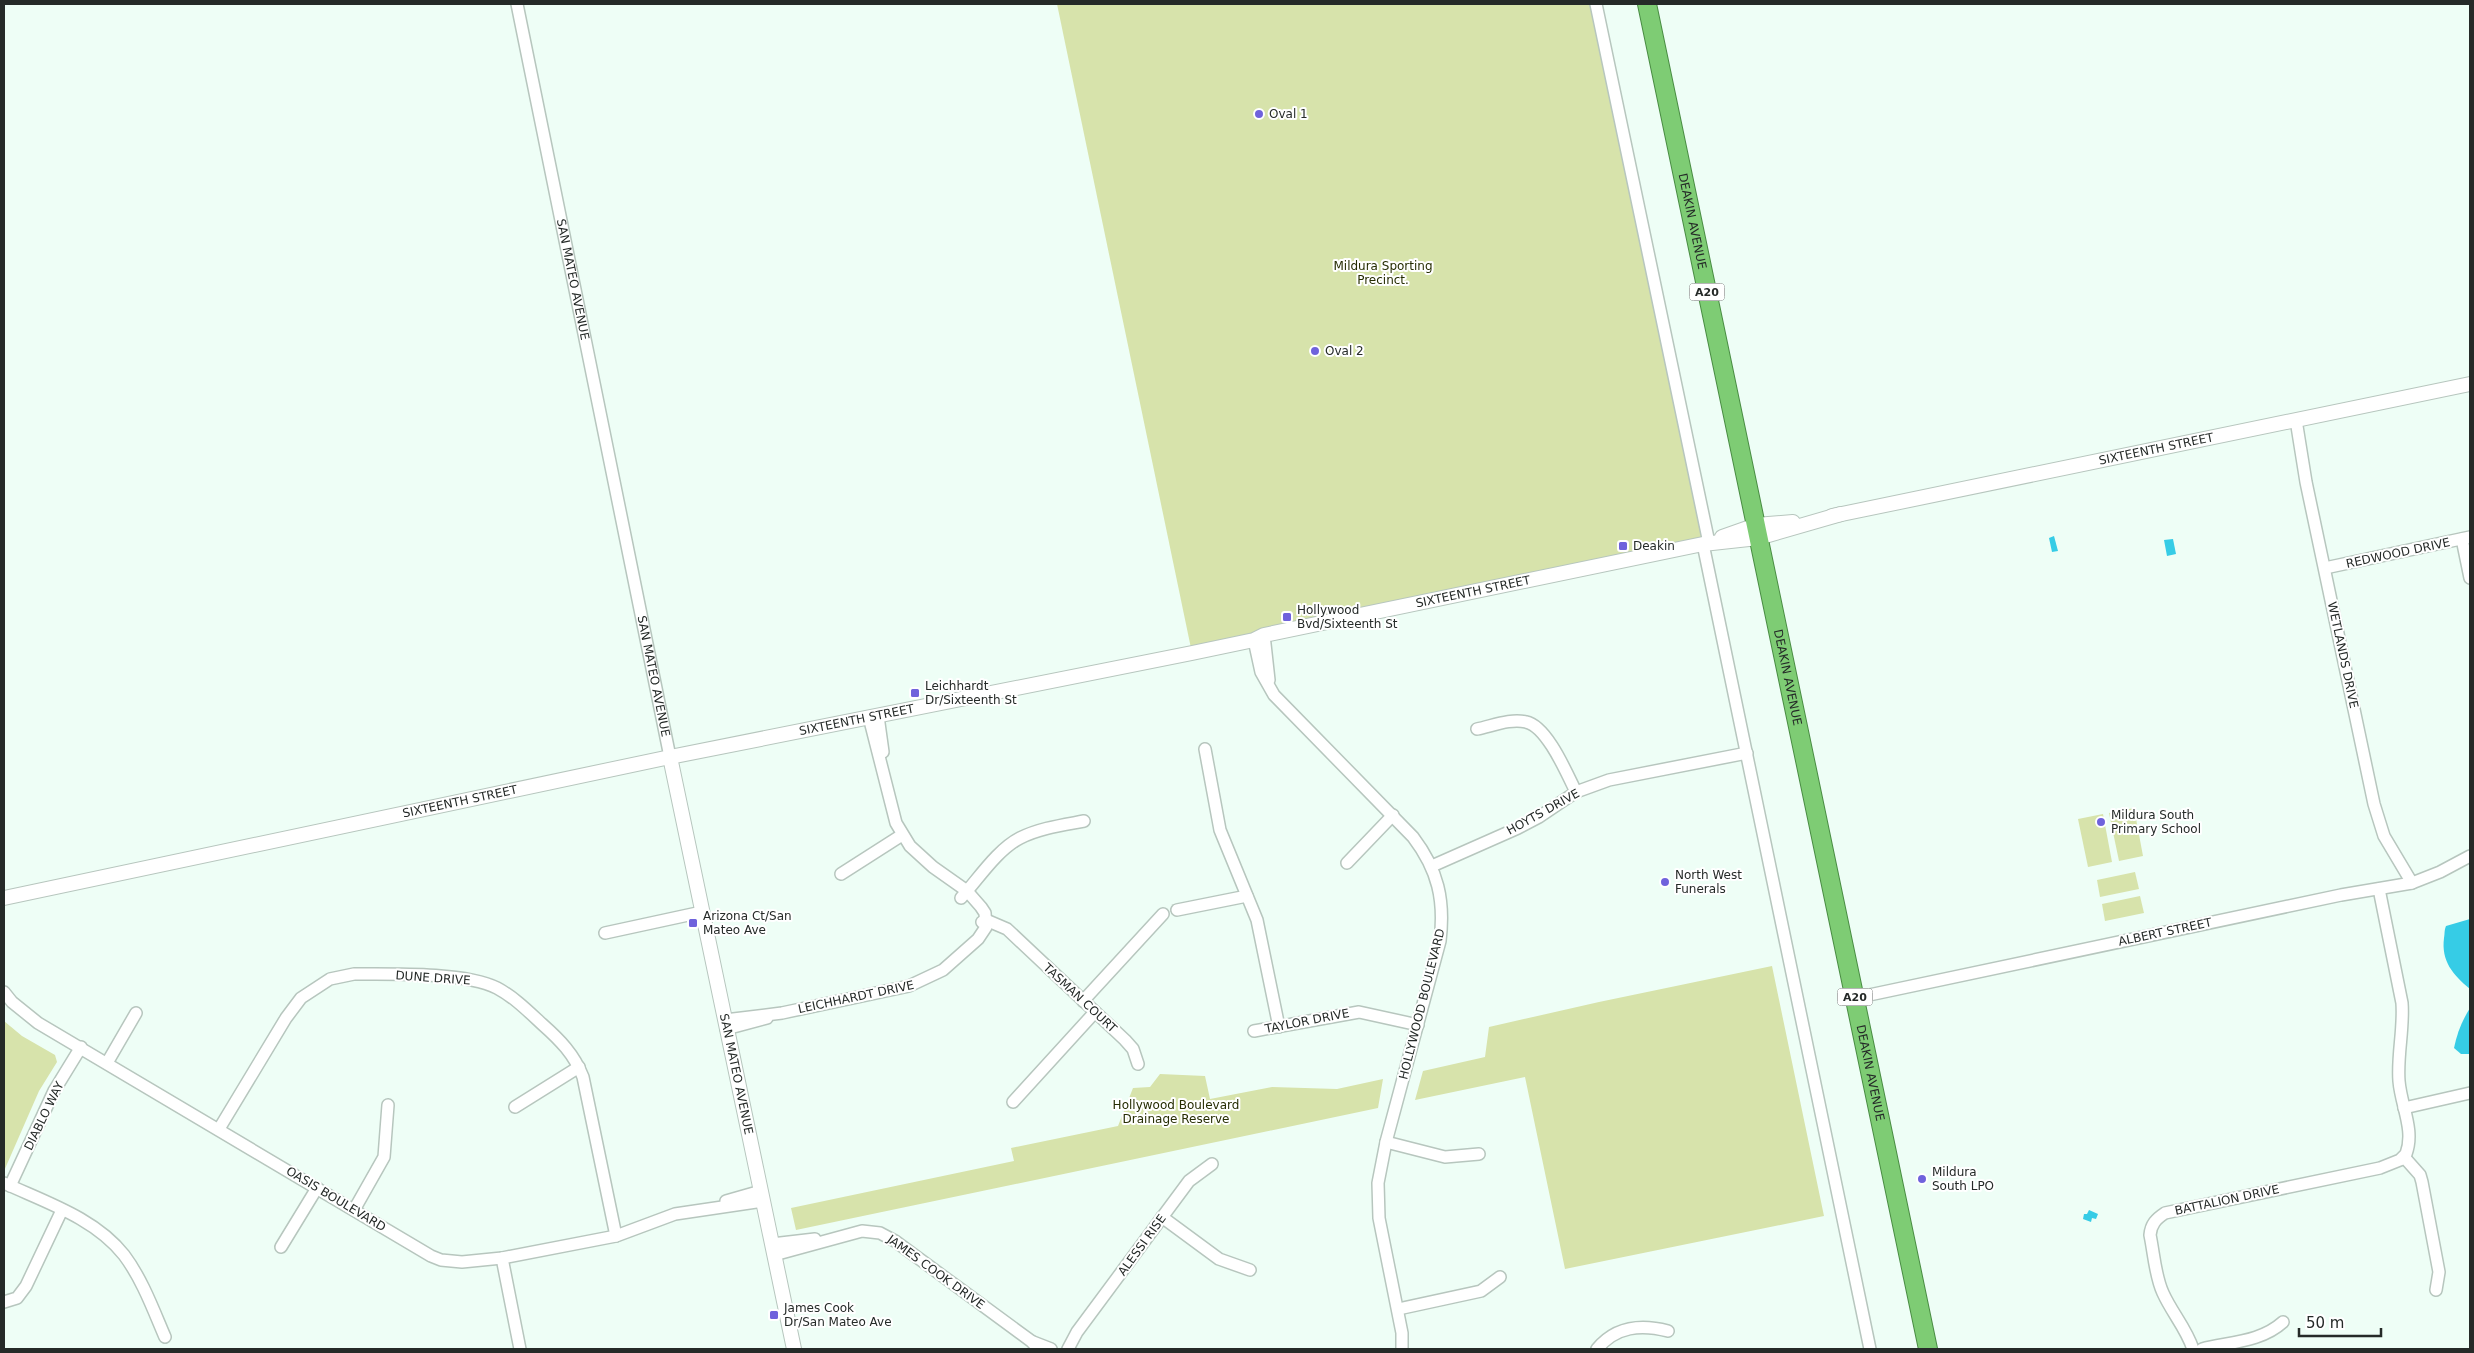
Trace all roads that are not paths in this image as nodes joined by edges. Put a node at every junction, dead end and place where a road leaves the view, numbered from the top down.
1 (517, 4) edge
2 (1596, 4) edge
3 (1647, 4) edge
4 (2470, 384) edge
5 (2296, 420) junction
6 (1757, 531) junction
7 (2466, 538) edge
8 (1706, 543) junction
9 (2325, 568) junction
10 (2470, 578) edge
11 (1259, 637) junction
12 (874, 717) junction
13 (1477, 729) dead end
14 (1205, 749) dead end
15 (1747, 753) junction
16 (670, 757) junction
17 (1576, 792) junction
18 (1393, 815) junction
19 (1084, 821) dead end
20 (902, 835) junction
21 (2470, 856) edge
22 (1347, 863) dead end
23 (1432, 866) junction
24 (841, 874) dead end
25 (2412, 883) junction
26 (2379, 890) junction
27 (964, 894) junction
28 (1247, 896) junction
29 (4, 898) edge
30 (1177, 910) dead end
31 (702, 912) junction
32 (1163, 914) dead end
33 (984, 923) junction
34 (605, 933) dead end
35 (4, 992) edge
36 (1855, 998) junction
37 (1083, 1001) junction
38 (1095, 1012) junction
39 (136, 1013) dead end
40 (725, 1025) junction
41 (1418, 1026) junction
42 (1279, 1027) junction
43 (1254, 1031) dead end
44 (80, 1047) junction
45 (107, 1063) junction
46 (1138, 1064) dead end
47 (580, 1067) junction
48 (2470, 1093) edge
49 (1013, 1102) dead end
50 (388, 1105) dead end
51 (515, 1108) dead end
52 (2404, 1108) junction
53 (219, 1129) junction
54 (1386, 1142) junction
55 (1480, 1154) dead end
56 (2406, 1160) junction
57 (1212, 1164) dead end
58 (7, 1185) edge
59 (316, 1188) junction
60 (762, 1196) junction
61 (62, 1210) junction
62 (354, 1210) junction
63 (1162, 1217) junction
64 (616, 1236) junction
65 (281, 1247) dead end
66 (773, 1250) junction
67 (502, 1258) junction
68 (1250, 1270) dead end
69 (1500, 1278) dead end
70 (2436, 1290) dead end
71 (4, 1302) edge
72 (1398, 1309) junction
73 (2283, 1322) dead end
74 (1078, 1332) junction
75 (1668, 1332) dead end
76 (165, 1337) dead end
77 (1035, 1345) edge
78 (520, 1349) edge
79 (794, 1349) edge
80 (1051, 1349) edge
81 (1059, 1349) edge
82 (1068, 1349) edge
83 (1402, 1349) edge
84 (1597, 1349) edge
85 (1870, 1349) edge
86 (1928, 1349) edge
87 (2193, 1349) edge
88 (2202, 1349) edge

1 - 16 street, SAN MATEO AVENUE
2 - 8 street
3 - 6 highway, DEAKIN AVENUE / A20
4 - 5 street, SIXTEENTH STREET
5 - 6 street, SIXTEENTH STREET
5 - 9 street, WETLANDS DRIVE
6 - 8 street, SIXTEENTH STREET
6 - 36 highway, DEAKIN AVENUE / A20
7 - 9 street, REDWOOD DRIVE
7 - 10 street
8 - 11 street, SIXTEENTH STREET
8 - 15 street
9 - 25 street, WETLANDS DRIVE
11 - 12 street, SIXTEENTH STREET
11 - 18 street, HOLLYWOOD BOULEVARD
12 - 16 street, SIXTEENTH STREET
12 - 20 street
13 - 17 street
14 - 28 street
15 - 17 street, HOYTS DRIVE
15 - 85 street
16 - 29 street, SIXTEENTH STREET
16 - 31 street, SAN MATEO AVENUE
17 - 23 street, HOYTS DRIVE
18 - 22 street
18 - 23 street, HOLLYWOOD BOULEVARD
19 - 27 street
20 - 24 street
20 - 27 street
21 - 25 street, ALBERT STREET
23 - 41 street, HOLLYWOOD BOULEVARD
25 - 26 street, ALBERT STREET
26 - 36 street, ALBERT STREET
26 - 52 street
27 - 33 street
28 - 30 street
28 - 42 street
31 - 34 street
31 - 40 street, SAN MATEO AVENUE
32 - 37 street
33 - 37 street, TASMAN COURT
33 - 40 street, LEICHHARDT DRIVE
35 - 44 street, OASIS BOULEVARD
36 - 86 highway, DEAKIN AVENUE / A20
37 - 38 street, TASMAN COURT
38 - 46 street, TASMAN COURT
38 - 49 street
39 - 45 street
40 - 60 street, SAN MATEO AVENUE
41 - 42 street, TAYLOR DRIVE
41 - 54 street, HOLLYWOOD BOULEVARD
42 - 43 street, TAYLOR DRIVE
44 - 45 street, OASIS BOULEVARD
44 - 58 street, DIABLO WAY
45 - 53 street, OASIS BOULEVARD
47 - 51 street
47 - 53 street, DUNE DRIVE
47 - 64 street, DUNE DRIVE
48 - 52 street
50 - 62 street
52 - 56 street
53 - 59 street, OASIS BOULEVARD
54 - 55 street
54 - 72 street, HOLLYWOOD BOULEVARD
56 - 70 street
56 - 87 street, BATTALION DRIVE
57 - 63 street, ALESSI RISE
58 - 61 street
59 - 62 street, OASIS BOULEVARD
59 - 65 street
60 - 64 street, OASIS BOULEVARD
60 - 66 street, SAN MATEO AVENUE
61 - 71 street
61 - 76 street
62 - 67 street, OASIS BOULEVARD
63 - 68 street
63 - 74 street, ALESSI RISE
64 - 67 street, OASIS BOULEVARD
66 - 77 street, JAMES COOK DRIVE
66 - 79 street, SAN MATEO AVENUE
67 - 78 street
69 - 72 street
72 - 83 street, HOLLYWOOD BOULEVARD
73 - 88 street
74 - 81 street, ALESSI RISE
74 - 82 street, ALESSI RISE
75 - 84 street
77 - 80 street, JAMES COOK DRIVE

